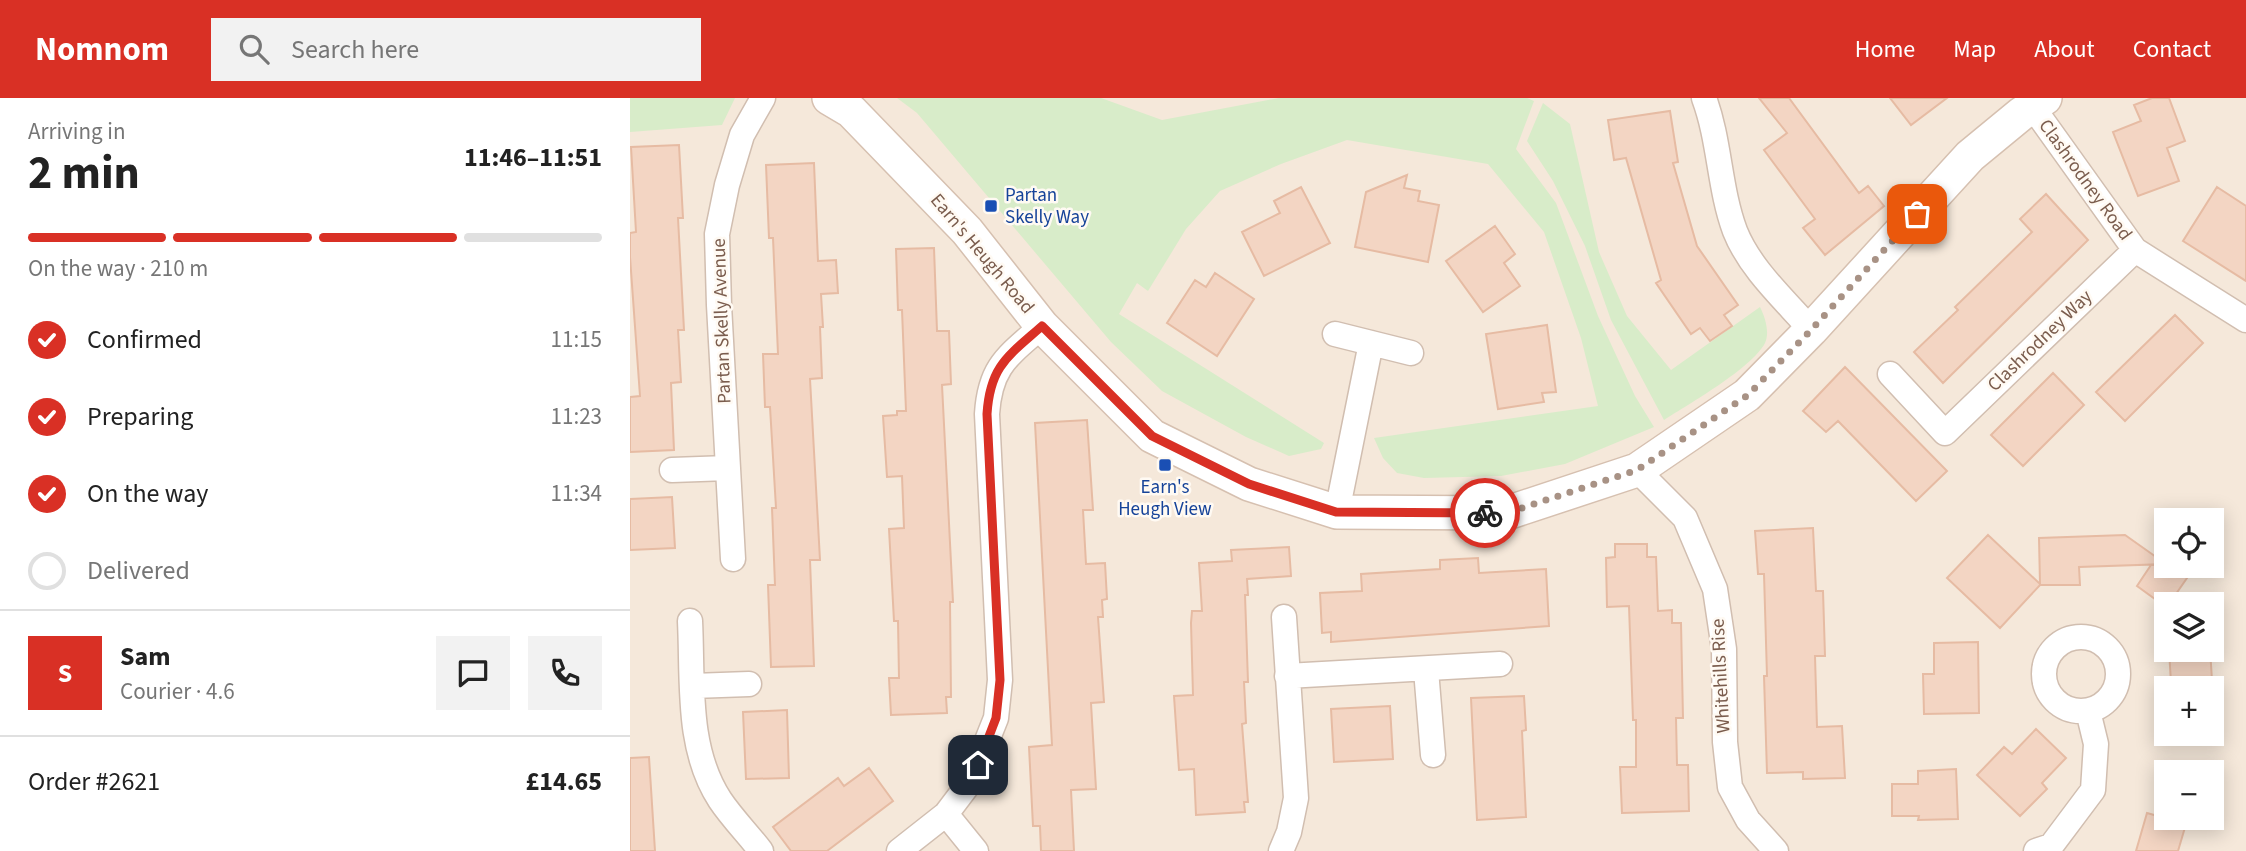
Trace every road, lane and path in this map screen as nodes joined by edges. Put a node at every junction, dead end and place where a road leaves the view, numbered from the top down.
1 (763, 98) edge
2 (829, 98) edge
3 (1704, 98) edge
4 (2038, 102) edge
5 (2135, 250) junction
6 (2246, 320) edge
7 (1042, 326) junction
8 (1811, 330) junction
9 (1335, 334) dead end
10 (1371, 343) junction
11 (1411, 353) dead end
12 (1890, 374) dead end
13 (728, 468) junction
14 (672, 470) dead end
15 (1637, 470) junction
16 (1336, 512) junction
17 (733, 559) dead end
18 (1284, 617) dead end
19 (690, 621) dead end
20 (1500, 664) dead end
21 (1426, 670) junction
22 (1287, 676) junction
23 (749, 684) dead end
24 (693, 685) junction
25 (2088, 711) dead end
26 (1433, 755) dead end
27 (946, 814) junction
28 (2047, 849) edge
29 (761, 851) edge
30 (899, 851) edge
31 (976, 851) edge
32 (1281, 851) edge
33 (1776, 851) edge

1 - 13 street, Partan Skelly Avenue
2 - 7 street, Earn's Heugh Road
3 - 8 street
4 - 5 street, Clashrodney Road
4 - 8 street, Earn's Heugh Road
5 - 6 street, Clashrodney Road
5 - 12 street, Clashrodney Way
7 - 16 street, Earn's Heugh Road
7 - 27 street
8 - 15 street, Earn's Heugh Road
9 - 10 street
10 - 11 street
10 - 16 street
13 - 14 street
13 - 17 street, Partan Skelly Avenue
15 - 16 street, Earn's Heugh Road
15 - 33 street, Whitehills Rise
18 - 22 street
19 - 24 street
20 - 21 street
21 - 22 street
21 - 26 street
22 - 32 street
23 - 24 street
24 - 29 street
25 - 28 street
27 - 30 street
27 - 31 street

